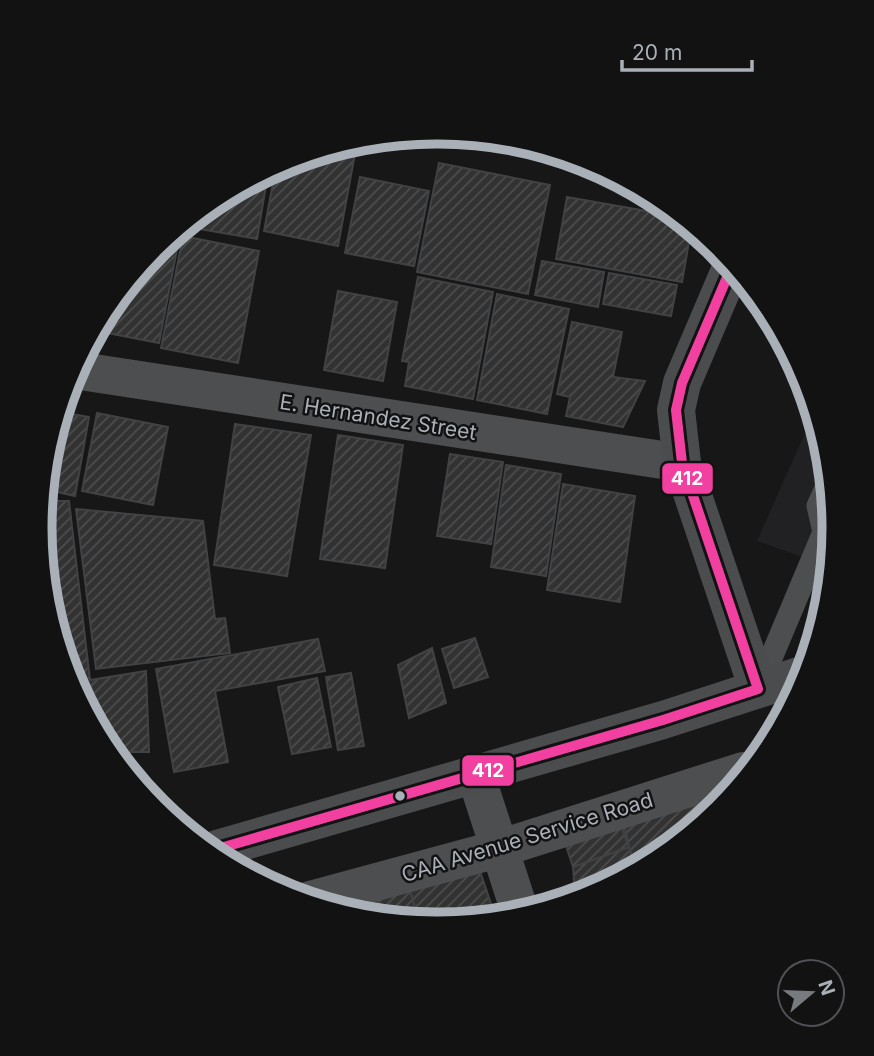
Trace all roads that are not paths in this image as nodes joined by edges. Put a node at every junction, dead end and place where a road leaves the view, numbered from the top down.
1 (728, 276) edge
2 (86, 372) edge
3 (682, 463) junction
4 (821, 543) edge
5 (790, 679) edge
6 (758, 689) junction
7 (475, 773) junction
8 (732, 775) edge
9 (222, 847) edge
10 (498, 849) junction
11 (326, 896) edge
12 (517, 904) edge

1 - 3 main road
2 - 3 street, E. Hernandez Street
3 - 6 main road
4 - 6 lane
5 - 6 main road
6 - 7 main road
7 - 9 main road
7 - 10 street
8 - 10 street, CAA Avenue Service Road
10 - 11 street, CAA Avenue Service Road
10 - 12 street

